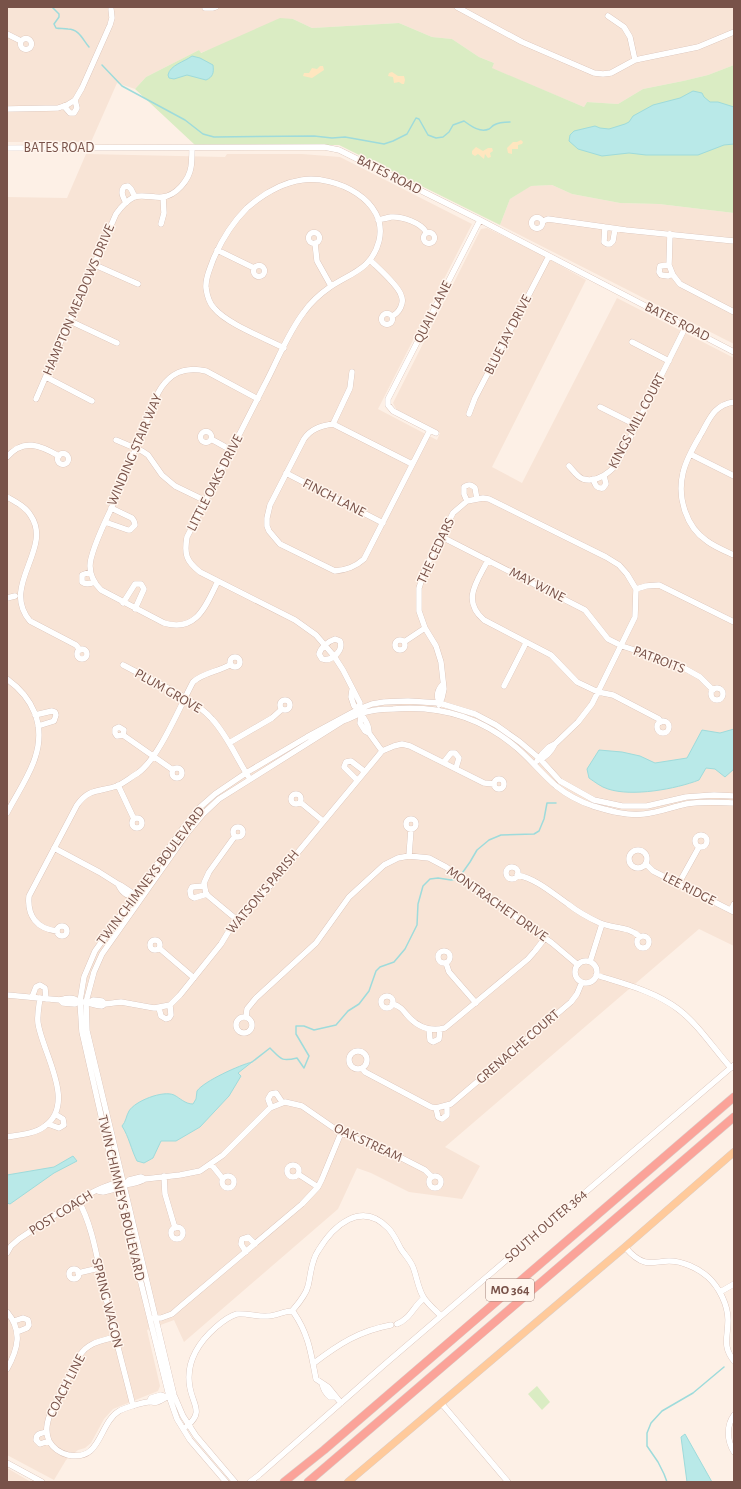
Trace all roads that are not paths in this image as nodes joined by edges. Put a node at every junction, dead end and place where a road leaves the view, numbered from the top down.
1 (104, 7) edge
2 (216, 7) edge
3 (457, 7) edge
4 (113, 8) edge
5 (205, 8) edge
6 (608, 16) dead end
7 (734, 32) edge
8 (7, 34) edge
9 (21, 41) dead end
10 (635, 60) junction
11 (74, 100) junction
12 (64, 106) junction
13 (7, 109) edge
14 (7, 148) edge
15 (192, 148) junction
16 (135, 197) junction
17 (163, 197) junction
18 (126, 203) junction
19 (378, 220) junction
20 (480, 220) junction
21 (543, 221) dead end
22 (161, 224) dead end
23 (605, 227) junction
24 (615, 229) junction
25 (426, 232) dead end
26 (670, 234) junction
27 (734, 241) edge
28 (315, 243) dead end
29 (218, 250) junction
30 (549, 256) junction
31 (370, 260) junction
32 (95, 265) junction
33 (669, 265) junction
34 (254, 268) dead end
35 (672, 274) junction
36 (138, 284) dead end
37 (331, 286) junction
38 (734, 312) edge
39 (392, 316) dead end
40 (70, 321) junction
41 (686, 326) junction
42 (632, 342) dead end
43 (117, 343) dead end
44 (284, 348) junction
45 (734, 352) edge
46 (669, 361) junction
47 (352, 372) dead end
48 (46, 377) junction
49 (36, 399) dead end
50 (258, 399) junction
51 (92, 401) dead end
52 (734, 402) edge
53 (600, 408) dead end
54 (469, 414) dead end
55 (333, 424) junction
56 (636, 425) junction
57 (430, 430) junction
58 (436, 433) dead end
59 (211, 439) dead end
60 (116, 440) dead end
61 (136, 448) junction
62 (231, 450) junction
63 (690, 454) junction
64 (58, 456) dead end
65 (7, 457) edge
66 (412, 464) junction
67 (569, 466) dead end
68 (286, 473) junction
69 (604, 476) junction
70 (734, 476) edge
71 (593, 479) junction
72 (7, 498) edge
73 (477, 499) junction
74 (467, 501) junction
75 (206, 502) junction
76 (111, 508) junction
77 (105, 522) junction
78 (383, 523) junction
79 (442, 537) junction
80 (734, 555) edge
81 (488, 560) junction
82 (90, 572) junction
83 (218, 581) junction
84 (95, 582) junction
85 (636, 589) junction
86 (15, 596) junction
87 (7, 598) edge
88 (124, 603) junction
89 (135, 609) junction
90 (734, 622) edge
91 (425, 628) junction
92 (404, 642) dead end
93 (526, 643) junction
94 (326, 645) junction
95 (622, 646) junction
96 (80, 650) dead end
97 (334, 656) junction
98 (231, 664) dead end
99 (123, 665) dead end
100 (7, 679) edge
101 (504, 686) dead end
102 (713, 690) dead end
103 (598, 692) junction
104 (185, 698) junction
105 (439, 702) junction
106 (282, 709) dead end
107 (438, 709) junction
108 (360, 712) junction
109 (35, 715) junction
110 (661, 722) dead end
111 (38, 726) junction
112 (123, 735) dead end
113 (229, 743) junction
114 (382, 751) junction
115 (153, 756) junction
116 (540, 759) junction
117 (444, 762) junction
118 (535, 764) junction
119 (456, 768) junction
120 (173, 770) dead end
121 (364, 771) junction
122 (246, 774) junction
123 (250, 779) junction
124 (357, 780) junction
125 (494, 784) dead end
126 (118, 785) junction
127 (734, 796) edge
128 (300, 802) dead end
129 (734, 803) edge
130 (7, 813) edge
131 (134, 819) dead end
132 (323, 821) junction
133 (411, 829) dead end
134 (235, 836) dead end
135 (699, 847) dead end
136 (54, 848) junction
137 (409, 856) junction
138 (646, 864) dead end
139 (517, 875) dead end
140 (679, 883) junction
141 (204, 886) junction
142 (207, 894) junction
143 (133, 896) junction
144 (139, 901) junction
145 (734, 904) edge
146 (732, 911) edge
147 (236, 920) junction
148 (602, 924) junction
149 (57, 931) dead end
150 (640, 937) dead end
151 (545, 938) junction
152 (159, 948) dead end
153 (590, 962) junction
154 (446, 963) dead end
155 (578, 965) junction
156 (596, 975) junction
157 (194, 978) junction
158 (582, 982) junction
159 (7, 995) edge
160 (32, 998) junction
161 (43, 998) junction
162 (79, 1001) junction
163 (88, 1002) junction
164 (476, 1003) junction
165 (392, 1004) dead end
166 (170, 1005) junction
167 (159, 1008) junction
168 (246, 1017) dead end
169 (429, 1029) junction
170 (440, 1029) junction
171 (732, 1067) edge
172 (362, 1068) dead end
173 (734, 1097) edge
174 (282, 1102) junction
175 (448, 1105) junction
176 (271, 1107) junction
177 (436, 1108) junction
178 (55, 1114) junction
179 (734, 1117) edge
180 (48, 1124) junction
181 (341, 1133) junction
182 (7, 1137) edge
183 (734, 1152) edge
184 (211, 1164) junction
185 (298, 1174) dead end
186 (164, 1176) junction
187 (432, 1177) dead end
188 (223, 1179) dead end
189 (125, 1184) junction
190 (116, 1186) junction
191 (318, 1187) junction
192 (78, 1200) junction
193 (175, 1228) dead end
194 (255, 1244) junction
195 (625, 1247) junction
196 (7, 1252) edge
197 (246, 1252) junction
198 (99, 1268) junction
199 (78, 1273) dead end
200 (734, 1284) edge
201 (720, 1292) junction
202 (424, 1298) junction
203 (292, 1311) junction
204 (7, 1312) edge
205 (441, 1316) junction
206 (155, 1318) junction
207 (14, 1321) junction
208 (17, 1332) junction
209 (115, 1337) junction
210 (734, 1361) edge
211 (314, 1363) junction
212 (7, 1369) edge
213 (170, 1396) junction
214 (341, 1403) junction
215 (442, 1404) junction
216 (133, 1406) junction
217 (734, 1415) edge
218 (186, 1427) junction
219 (47, 1432) junction
220 (49, 1441) junction
221 (734, 1452) edge
222 (7, 1464) edge
223 (42, 1482) edge
224 (226, 1482) edge
225 (235, 1482) edge
226 (250, 1482) edge
227 (284, 1482) edge
228 (308, 1482) edge
229 (348, 1482) edge
230 (508, 1482) edge

1 - 4 street
2 - 5 street
3 - 10 street
4 - 11 street
6 - 10 street
7 - 10 street
8 - 9 street
11 - 12 street
11 - 12 street
12 - 13 street
14 - 15 street, BATES ROAD
15 - 17 street
15 - 20 street, BATES ROAD
16 - 17 street
16 - 18 street, HAMPTON MEADOWS DRIVE
16 - 18 street
17 - 22 street
18 - 32 street, HAMPTON MEADOWS DRIVE
19 - 25 street
19 - 29 street, LITTLE OAKS DRIVE
19 - 31 street, LITTLE OAKS DRIVE
20 - 30 street, BATES ROAD
20 - 57 street, QUAIL LANE
21 - 23 street
23 - 24 street
23 - 24 street
24 - 26 street
26 - 27 street
26 - 33 street
28 - 37 street
29 - 34 street
29 - 44 street, LITTLE OAKS DRIVE
30 - 41 street, BATES ROAD
30 - 54 street, BLUE JAY DRIVE
31 - 37 street, LITTLE OAKS DRIVE
31 - 39 street
32 - 36 street
32 - 40 street, HAMPTON MEADOWS DRIVE
33 - 35 street
33 - 35 street
35 - 38 street
37 - 44 street, LITTLE OAKS DRIVE
40 - 43 street
40 - 48 street, HAMPTON MEADOWS DRIVE
41 - 45 street, BATES ROAD
41 - 46 street, KINGS MILL COURT
42 - 46 street
44 - 50 street, LITTLE OAKS DRIVE
46 - 56 street, KINGS MILL COURT
47 - 55 street
48 - 49 street, HAMPTON MEADOWS DRIVE
48 - 51 street
50 - 61 street, WINDING STAIR WAY
50 - 62 street, LITTLE OAKS DRIVE
52 - 63 street
53 - 56 street
55 - 66 street
55 - 68 street
56 - 69 street, KINGS MILL COURT
57 - 58 street
57 - 66 street
59 - 62 street
60 - 61 street
61 - 75 street
61 - 76 street, WINDING STAIR WAY
62 - 75 street, LITTLE OAKS DRIVE
63 - 70 street
63 - 80 street
64 - 65 street
66 - 78 street
67 - 71 street, KINGS MILL COURT
68 - 78 street, FINCH LANE
68 - 78 street
69 - 71 street, KINGS MILL COURT
69 - 71 street
72 - 86 street
73 - 74 street
73 - 74 street
73 - 85 street
74 - 79 street, THE CEDARS
75 - 83 street, LITTLE OAKS DRIVE
76 - 77 street, WINDING STAIR WAY
76 - 77 street
77 - 82 street, WINDING STAIR WAY
79 - 81 street, MAY WINE
79 - 91 street, THE CEDARS
81 - 93 street
81 - 95 street, MAY WINE
82 - 84 street, WINDING STAIR WAY
82 - 84 street, WINDING STAIR WAY
83 - 89 street, WINDING STAIR WAY
83 - 94 street, LITTLE OAKS DRIVE
84 - 88 street, WINDING STAIR WAY
85 - 90 street
85 - 95 street
86 - 87 street
86 - 96 street
88 - 89 street, WINDING STAIR WAY
88 - 89 street
91 - 92 street
91 - 105 street, THE CEDARS
93 - 101 street
93 - 103 street
94 - 97 street, LITTLE OAKS DRIVE
94 - 97 street
94 - 97 street
95 - 102 street, PATROITS
95 - 103 street
97 - 108 street, LITTLE OAKS DRIVE
98 - 104 street
99 - 104 street, PLUM GROVE
100 - 109 street
103 - 110 street
103 - 116 street
104 - 113 street, PLUM GROVE
104 - 115 street
105 - 107 street, THE CEDARS
105 - 108 street, TWIN CHIMNEYS BOULEVARD
105 - 116 street, TWIN CHIMNEYS BOULEVARD
106 - 113 street
107 - 108 street, TWIN CHIMNEYS BOULEVARD
107 - 118 street, TWIN CHIMNEYS BOULEVARD
108 - 114 street, LITTLE OAKS DRIVE
108 - 122 street, TWIN CHIMNEYS BOULEVARD
108 - 123 street, TWIN CHIMNEYS BOULEVARD
109 - 111 street
109 - 111 street
111 - 130 street
112 - 115 street
113 - 122 street, PLUM GROVE
114 - 117 street, WATSON'S PARISH
114 - 121 street, WATSON'S PARISH
115 - 120 street
115 - 126 street
116 - 118 street
116 - 127 street, TWIN CHIMNEYS BOULEVARD
117 - 119 street, WATSON'S PARISH
117 - 119 street
118 - 129 street, TWIN CHIMNEYS BOULEVARD
119 - 125 street, WATSON'S PARISH
121 - 124 street, WATSON'S PARISH
121 - 124 street
122 - 123 street, PLUM GROVE
122 - 143 street, TWIN CHIMNEYS BOULEVARD
123 - 144 street, TWIN CHIMNEYS BOULEVARD
124 - 132 street, WATSON'S PARISH
126 - 131 street
126 - 136 street
128 - 132 street
132 - 147 street, WATSON'S PARISH
133 - 137 street
134 - 141 street
135 - 140 street
136 - 143 street
136 - 149 street
137 - 151 street, MONTRACHET DRIVE
137 - 168 street, MONTRACHET DRIVE
138 - 140 street, LEE RIDGE
139 - 148 street
140 - 146 street, LEE RIDGE
141 - 142 street
141 - 142 street
142 - 147 street
143 - 144 street
143 - 162 street, TWIN CHIMNEYS BOULEVARD
144 - 163 street, TWIN CHIMNEYS BOULEVARD
145 - 146 street
147 - 157 street, WATSON'S PARISH
148 - 150 street
148 - 153 street
151 - 155 street, MONTRACHET DRIVE
151 - 164 street
152 - 157 street
153 - 155 street
153 - 156 street
154 - 164 street
155 - 158 street
156 - 158 street
156 - 171 street
157 - 166 street, WATSON'S PARISH
158 - 175 street, GRENACHE COURT
159 - 160 street
160 - 161 street
160 - 161 street
161 - 162 street, WATSON'S PARISH
161 - 178 street
162 - 163 street, WATSON'S PARISH
162 - 190 street, TWIN CHIMNEYS BOULEVARD
163 - 167 street, WATSON'S PARISH
163 - 189 street, TWIN CHIMNEYS BOULEVARD
164 - 170 street
165 - 169 street
166 - 167 street, WATSON'S PARISH
166 - 167 street, WATSON'S PARISH
169 - 170 street
169 - 170 street
171 - 205 street, SOUTH OUTER 364
172 - 177 street, GRENACHE COURT
173 - 227 highway, MO 364
174 - 176 street, OAK STREAM
174 - 176 street, OAK STREAM
174 - 181 street, OAK STREAM
175 - 177 street, GRENACHE COURT
175 - 177 street, GRENACHE COURT
176 - 184 street, OAK STREAM
178 - 180 street
178 - 180 street
179 - 228 highway, MO 364
180 - 182 street
181 - 187 street, OAK STREAM
181 - 191 street
183 - 195 main road
184 - 186 street, OAK STREAM
184 - 188 street
185 - 191 street
186 - 189 street, OAK STREAM
186 - 193 street
189 - 190 street, OAK STREAM
189 - 206 street, TWIN CHIMNEYS BOULEVARD
190 - 192 street, POST COACH
190 - 206 street, TWIN CHIMNEYS BOULEVARD
191 - 194 street
192 - 196 street, POST COACH
192 - 198 street, SPRING WAGON
194 - 197 street
194 - 197 street
195 - 201 street
195 - 215 main road
197 - 206 street
198 - 199 street
198 - 209 street, SPRING WAGON
200 - 201 street
201 - 210 street
202 - 203 street
202 - 205 street
202 - 211 street
203 - 211 street
203 - 218 street
204 - 207 street
205 - 214 street, SOUTH OUTER 364
206 - 213 street, TWIN CHIMNEYS BOULEVARD
207 - 208 street
207 - 208 street
208 - 212 street
209 - 216 street, SPRING WAGON
209 - 219 street, COACH LINE
211 - 214 street
213 - 216 street, COACH LINE
213 - 218 street, TWIN CHIMNEYS BOULEVARD
214 - 226 street, SOUTH OUTER 364
215 - 229 main road
215 - 230 street
216 - 220 street, COACH LINE
217 - 221 street
218 - 224 street, TWIN CHIMNEYS BOULEVARD
218 - 225 street, TWIN CHIMNEYS BOULEVARD
219 - 220 street, COACH LINE
219 - 220 street, COACH LINE
222 - 223 street

